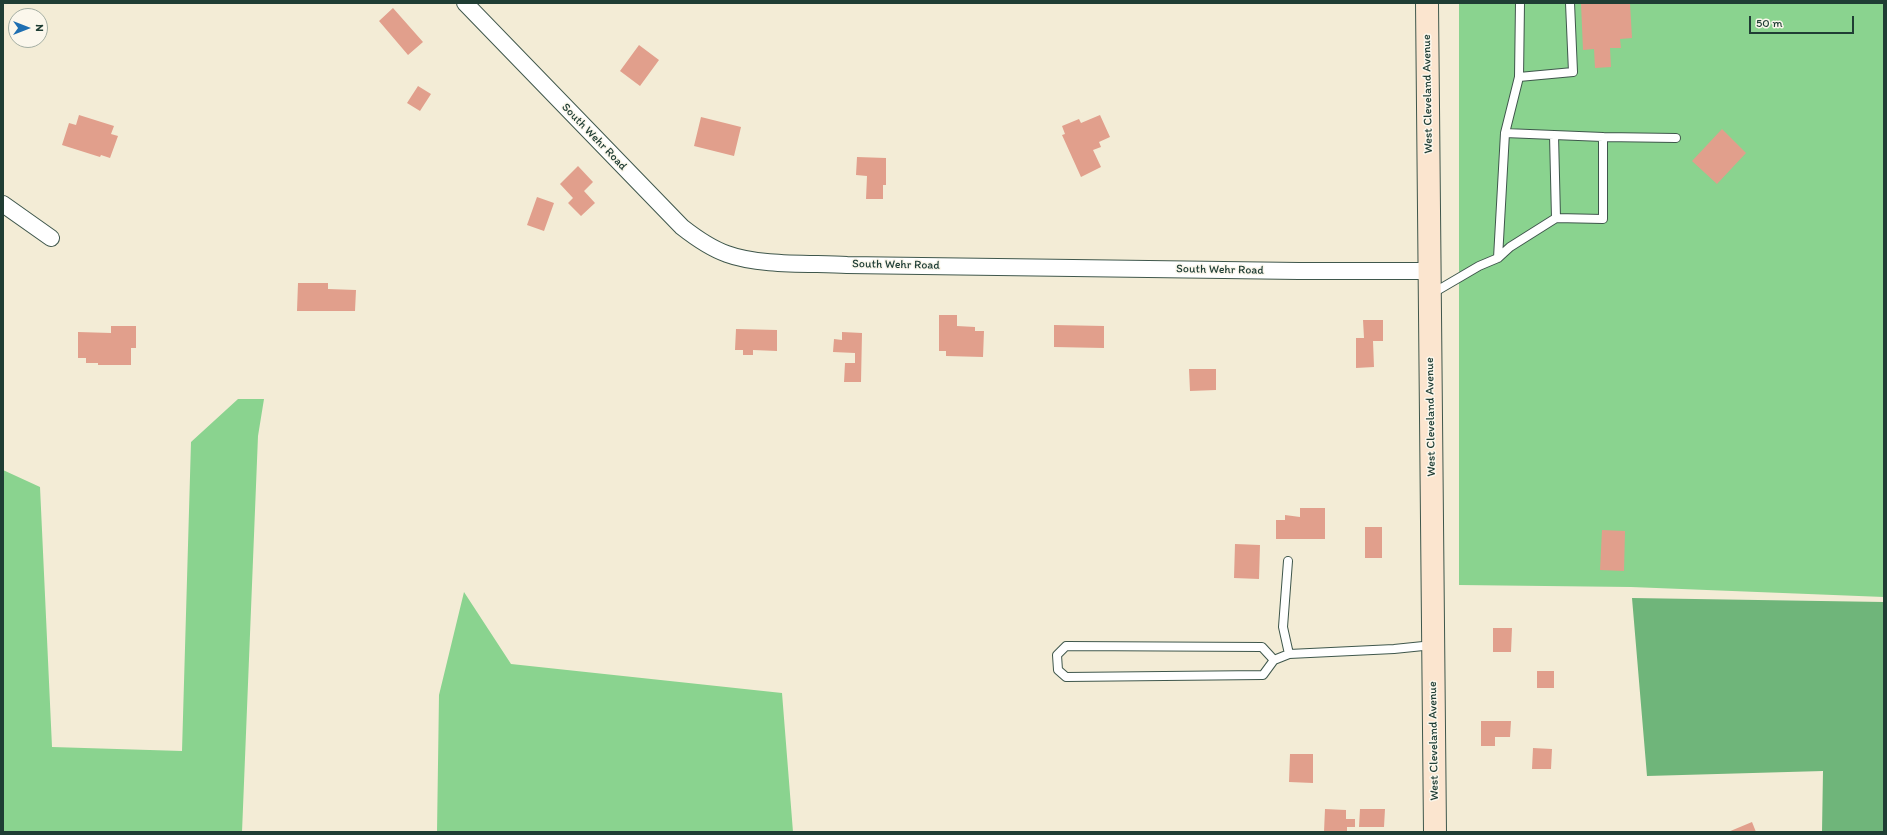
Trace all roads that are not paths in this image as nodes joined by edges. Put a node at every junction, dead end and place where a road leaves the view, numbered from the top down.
1 (465, 3) edge
2 (1427, 3) edge
3 (1520, 3) edge
4 (1570, 3) edge
5 (1519, 77) junction
6 (1505, 133) junction
7 (1554, 135) junction
8 (1603, 137) junction
9 (1676, 138) dead end
10 (3, 204) edge
11 (1556, 218) junction
12 (51, 238) dead end
13 (1498, 258) junction
14 (1430, 272) junction
15 (1430, 295) junction
16 (1288, 561) dead end
17 (1434, 645) junction
18 (1289, 654) junction
19 (1274, 660) junction
20 (1435, 832) edge

1 - 14 street, South Wehr Road
2 - 14 main road, West Cleveland Avenue
3 - 5 lane
4 - 5 lane
5 - 6 lane
6 - 7 lane
6 - 13 lane
7 - 8 lane
7 - 11 lane
8 - 9 lane
8 - 11 lane
10 - 12 street
11 - 13 lane
13 - 15 lane
14 - 15 main road, West Cleveland Avenue
15 - 17 main road, West Cleveland Avenue
16 - 18 lane
17 - 18 lane
17 - 20 main road, West Cleveland Avenue
18 - 19 lane
19 - 19 lane

